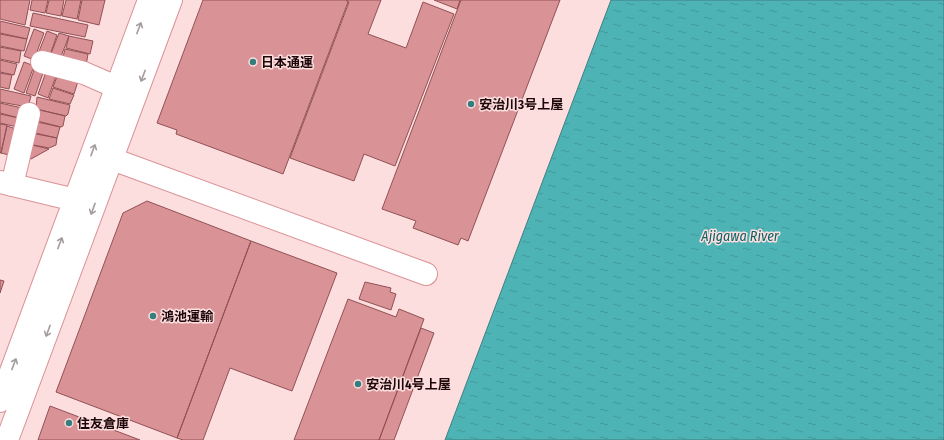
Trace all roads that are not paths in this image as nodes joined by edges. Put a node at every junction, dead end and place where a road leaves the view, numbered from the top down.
1 (172, 0) edge
2 (147, 1) edge
3 (42, 62) dead end
4 (116, 87) junction
5 (29, 114) dead end
6 (112, 159) junction
7 (6, 183) edge
8 (75, 200) junction
9 (426, 274) dead end
10 (0, 401) edge
11 (7, 440) edge

1 -> 6 street
4 -> 2 street
3 - 4 street
8 -> 4 street
5 - 7 street
6 - 8 street
6 - 9 street
6 -> 11 street
7 - 8 street
10 -> 8 street

